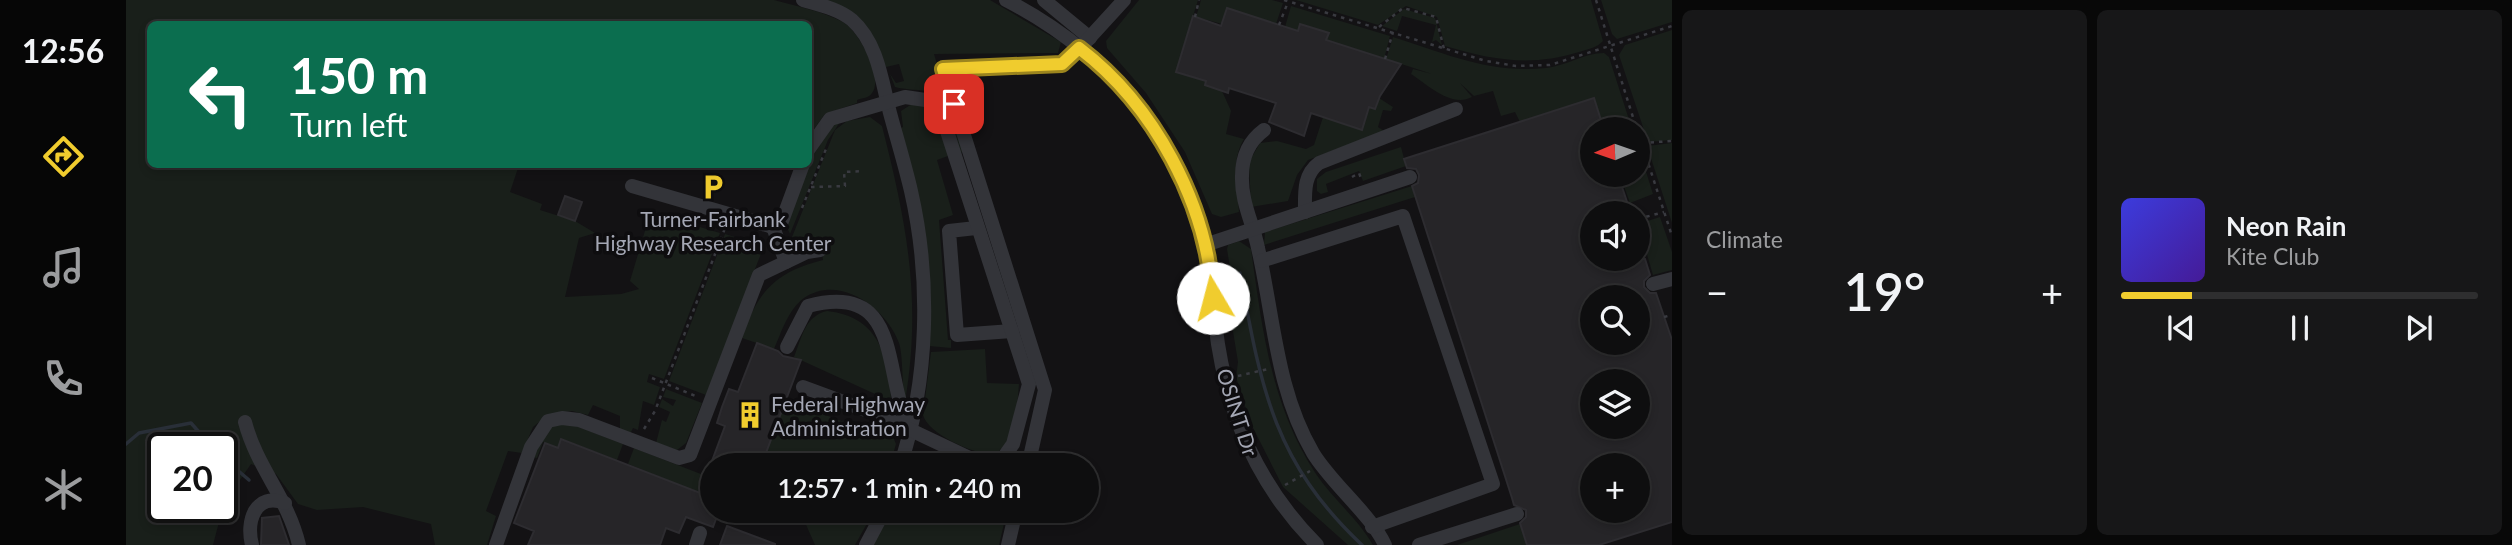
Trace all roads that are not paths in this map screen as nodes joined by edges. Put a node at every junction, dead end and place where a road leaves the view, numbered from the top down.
1 (803, 0) edge
2 (1006, 0) edge
3 (1044, 0) edge
4 (1124, 0) edge
5 (1085, 43) junction
6 (887, 101) junction
7 (1456, 108) dead end
8 (1264, 130) dead end
9 (812, 144) edge
10 (802, 168) edge
11 (1410, 177) dead end
12 (632, 186) dead end
13 (1305, 212) junction
14 (773, 227) junction
15 (976, 228) junction
16 (1254, 229) junction
17 (1205, 245) junction
18 (820, 250) dead end
19 (1261, 261) junction
20 (786, 262) junction
21 (1672, 279) edge
22 (1653, 284) dead end
23 (1013, 331) junction
24 (787, 347) dead end
25 (803, 387) dead end
26 (245, 422) dead end
27 (912, 431) junction
28 (904, 453) edge
29 (958, 453) edge
30 (1007, 453) edge
31 (1031, 453) edge
32 (285, 503) junction
33 (1517, 514) dead end
34 (878, 523) edge
35 (1013, 523) edge
36 (1372, 527) junction
37 (252, 545) edge
38 (299, 545) edge
39 (496, 545) edge
40 (866, 545) edge
41 (1008, 545) edge
42 (1317, 545) edge
43 (1385, 545) edge
44 (1419, 545) edge

1 - 6 street
2 - 5 street
3 - 5 street
4 - 5 street
5 - 17 street, OSINT Dr
5 - 31 street
6 - 9 street
6 - 15 street
6 - 27 street
7 - 13 street
8 - 16 street
10 - 14 street
11 - 13 street
12 - 14 street
13 - 16 street
14 - 20 street
15 - 23 street
15 - 23 street
16 - 17 street
16 - 19 street
17 - 42 street, OSINT Dr
18 - 20 street
19 - 36 street
19 - 36 street
20 - 39 street
21 - 22 street
23 - 30 street
24 - 27 street
25 - 27 street
26 - 32 street
27 - 28 street
27 - 29 street
32 - 37 street
32 - 38 street
33 - 44 street
34 - 40 street
35 - 41 street
36 - 43 street

